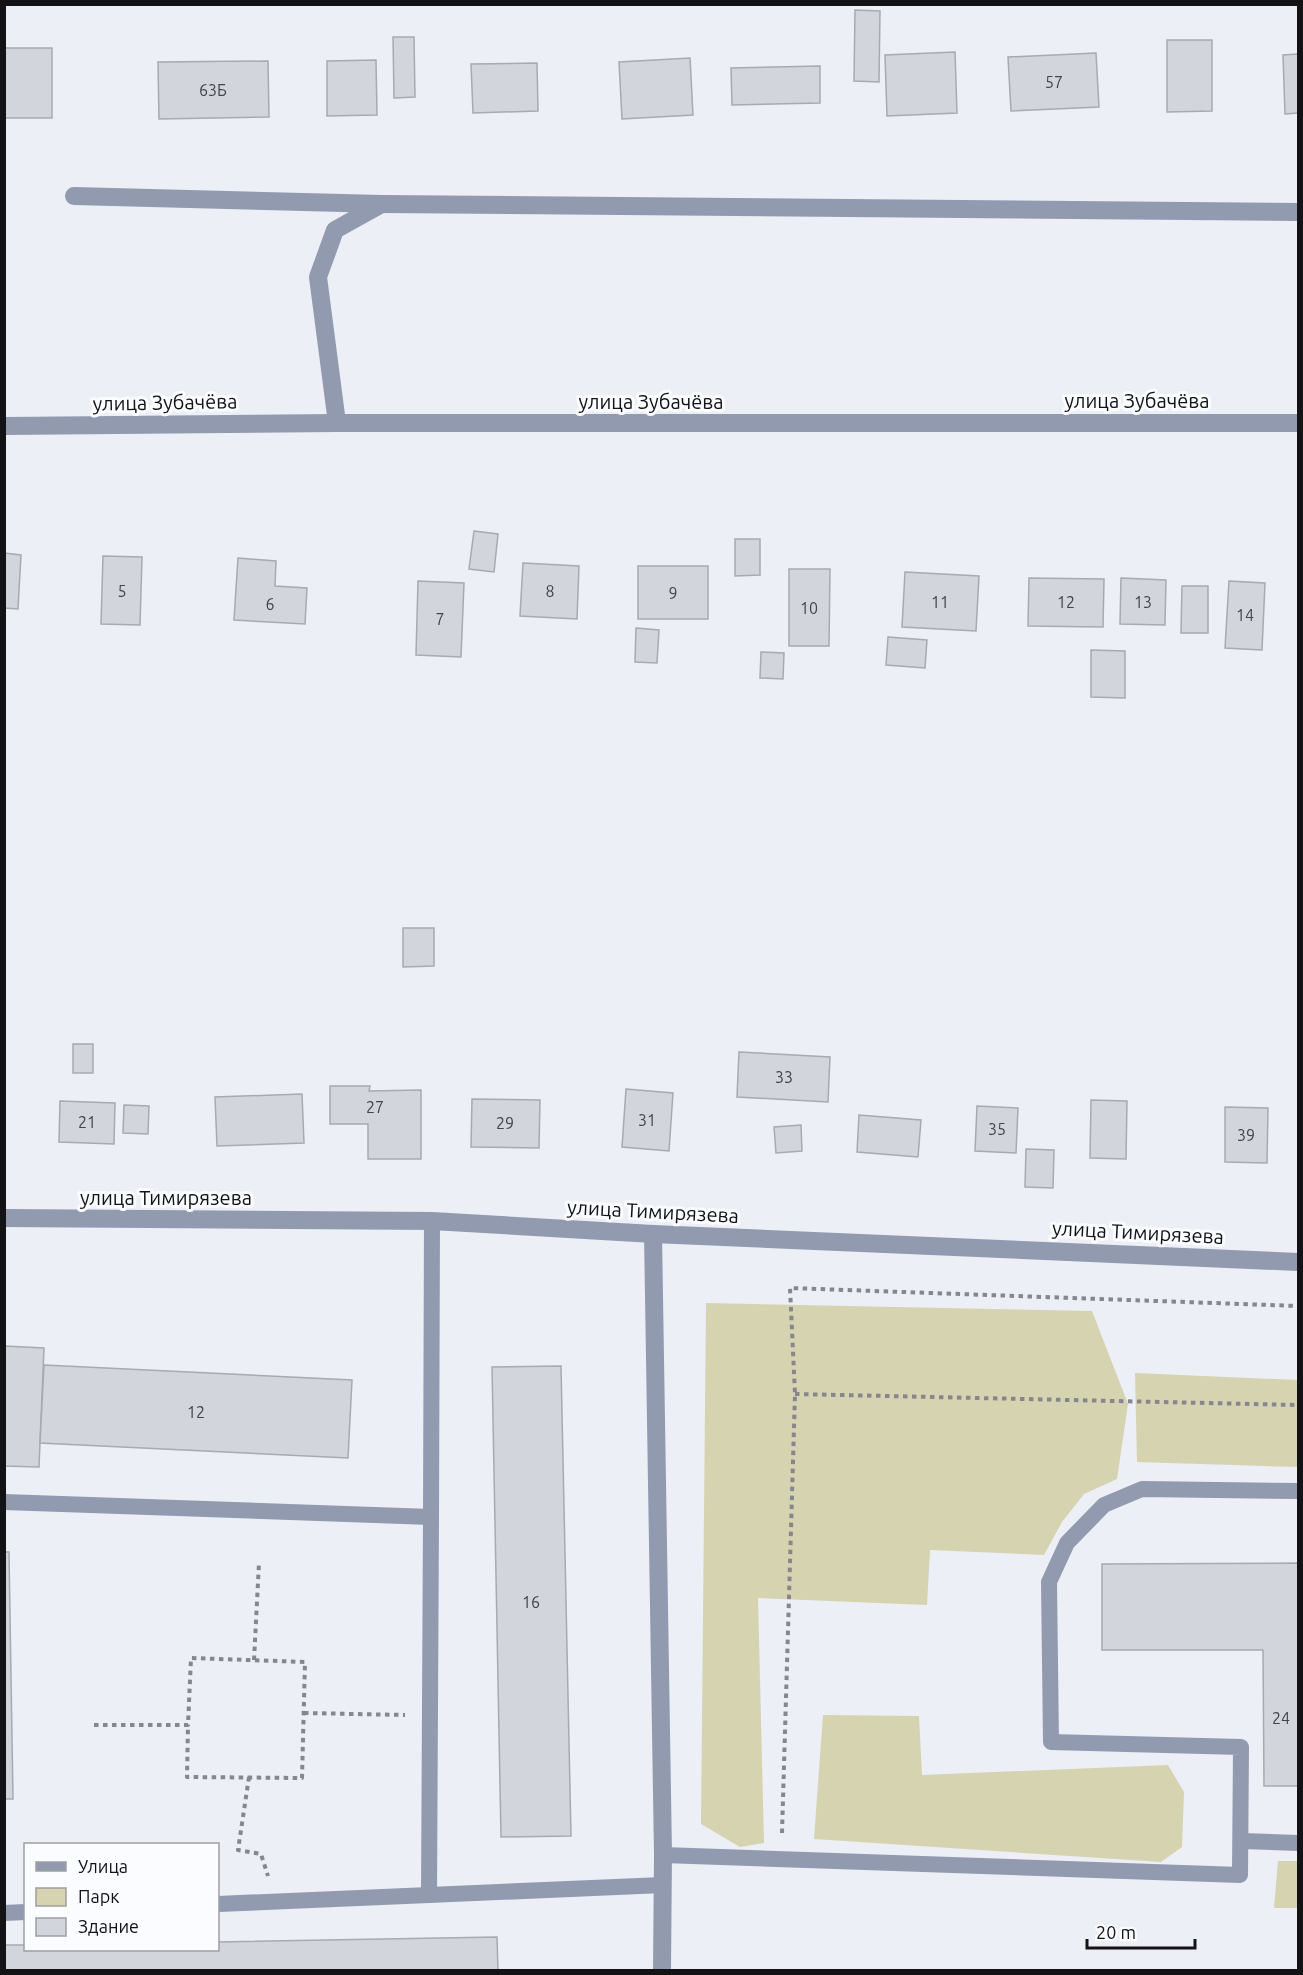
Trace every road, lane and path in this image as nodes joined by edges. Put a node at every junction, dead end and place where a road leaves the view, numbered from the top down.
1 (74, 196) dead end
2 (382, 204) junction
3 (1299, 212) edge
4 (337, 423) junction
5 (1299, 423) edge
6 (4, 426) edge
7 (4, 1218) edge
8 (432, 1221) junction
9 (653, 1234) junction
10 (1299, 1262) edge
11 (1299, 1306) edge
12 (795, 1394) junction
13 (1299, 1405) edge
14 (1299, 1491) edge
15 (4, 1502) edge
16 (431, 1517) junction
17 (260, 1563) dead end
18 (254, 1660) junction
19 (304, 1713) junction
20 (430, 1716) junction
21 (94, 1725) dead end
22 (188, 1725) junction
23 (249, 1778) junction
24 (1242, 1841) junction
25 (1299, 1843) edge
26 (663, 1855) junction
27 (781, 1858) junction
28 (663, 1885) junction
29 (429, 1895) junction
30 (276, 1902) junction
31 (219, 1904) edge
32 (24, 1912) edge
33 (4, 1913) edge
34 (662, 1971) edge

1 - 2 street
2 - 3 street
2 - 4 street
4 - 5 street, улица Зубачёва
4 - 6 street, улица Зубачёва
7 - 8 street, улица Тимирязева
8 - 9 street, улица Тимирязева
8 - 16 lane
9 - 10 street, улица Тимирязева
9 - 26 street
11 - 12 path
12 - 13 path
12 - 27 path
14 - 24 lane
15 - 16 lane
16 - 20 lane
17 - 18 path
18 - 19 path
18 - 22 path
19 - 20 path
19 - 23 path
20 - 29 lane
21 - 22 path
22 - 23 path
23 - 30 path
24 - 25 lane
24 - 27 lane
26 - 27 lane
26 - 28 street
28 - 29 lane
28 - 34 street
29 - 30 lane
30 - 31 lane
32 - 33 lane

